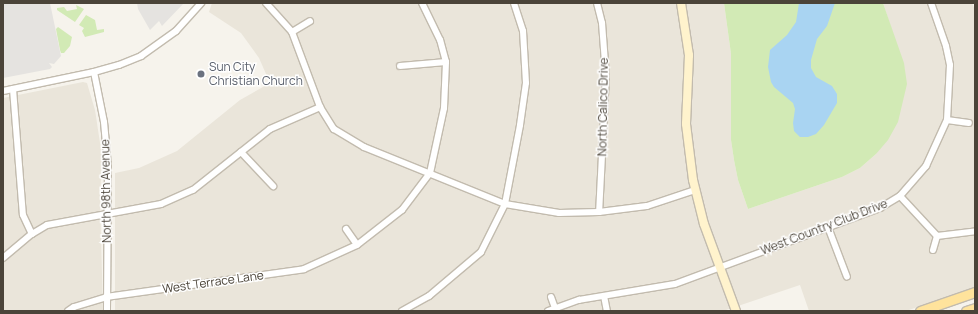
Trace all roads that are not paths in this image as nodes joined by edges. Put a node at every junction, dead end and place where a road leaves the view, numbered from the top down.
1 (201, 3) edge
2 (266, 3) edge
3 (422, 3) edge
4 (514, 3) edge
5 (597, 3) edge
6 (681, 3) edge
7 (931, 3) edge
8 (310, 21) dead end
9 (292, 32) junction
10 (446, 62) junction
11 (400, 66) dead end
12 (94, 72) junction
13 (13, 89) junction
14 (3, 91) edge
15 (320, 107) junction
16 (947, 120) junction
17 (968, 123) dead end
18 (242, 152) junction
19 (430, 173) junction
20 (273, 186) dead end
21 (695, 190) junction
22 (900, 196) junction
23 (505, 204) junction
24 (599, 212) junction
25 (108, 214) junction
26 (828, 228) junction
27 (346, 229) dead end
28 (975, 231) edge
29 (32, 234) junction
30 (937, 236) junction
31 (356, 245) junction
32 (933, 250) dead end
33 (3, 258) edge
34 (720, 268) junction
35 (847, 277) dead end
36 (975, 292) edge
37 (604, 296) junction
38 (106, 297) junction
39 (551, 297) dead end
40 (555, 308) junction
41 (975, 308) edge
42 (68, 311) edge
43 (107, 311) edge
44 (402, 311) edge
45 (548, 311) edge
46 (607, 311) edge
47 (736, 311) edge
48 (920, 311) edge
49 (966, 311) edge

1 - 12 street
2 - 9 street
3 - 10 street
4 - 23 street
5 - 24 street, North Calico Drive
6 - 21 street
7 - 16 street, West Country Club Drive
8 - 9 street
9 - 15 street
10 - 11 street
10 - 19 street
12 - 13 street
12 - 25 street, North 98th Avenue
13 - 14 street
13 - 29 street
15 - 18 street
15 - 19 street
16 - 17 street
16 - 22 street, West Country Club Drive
18 - 20 street
18 - 25 street
19 - 23 street
19 - 31 street, West Terrace Lane
21 - 24 street
21 - 34 street
22 - 26 street, West Country Club Drive
22 - 30 street
23 - 24 street
23 - 44 street
25 - 29 street
25 - 38 street, North 98th Avenue
26 - 34 street, West Country Club Drive
26 - 35 street
27 - 31 street
28 - 30 street
29 - 33 street
30 - 32 street
31 - 38 street, West Terrace Lane
34 - 37 street, West Country Club Drive
34 - 47 street
36 - 48 main road
37 - 40 street, West Country Club Drive
37 - 46 street
38 - 42 street, West Terrace Lane
38 - 43 street, North 98th Avenue
39 - 40 street
40 - 45 street, West Country Club Drive
41 - 49 main road

